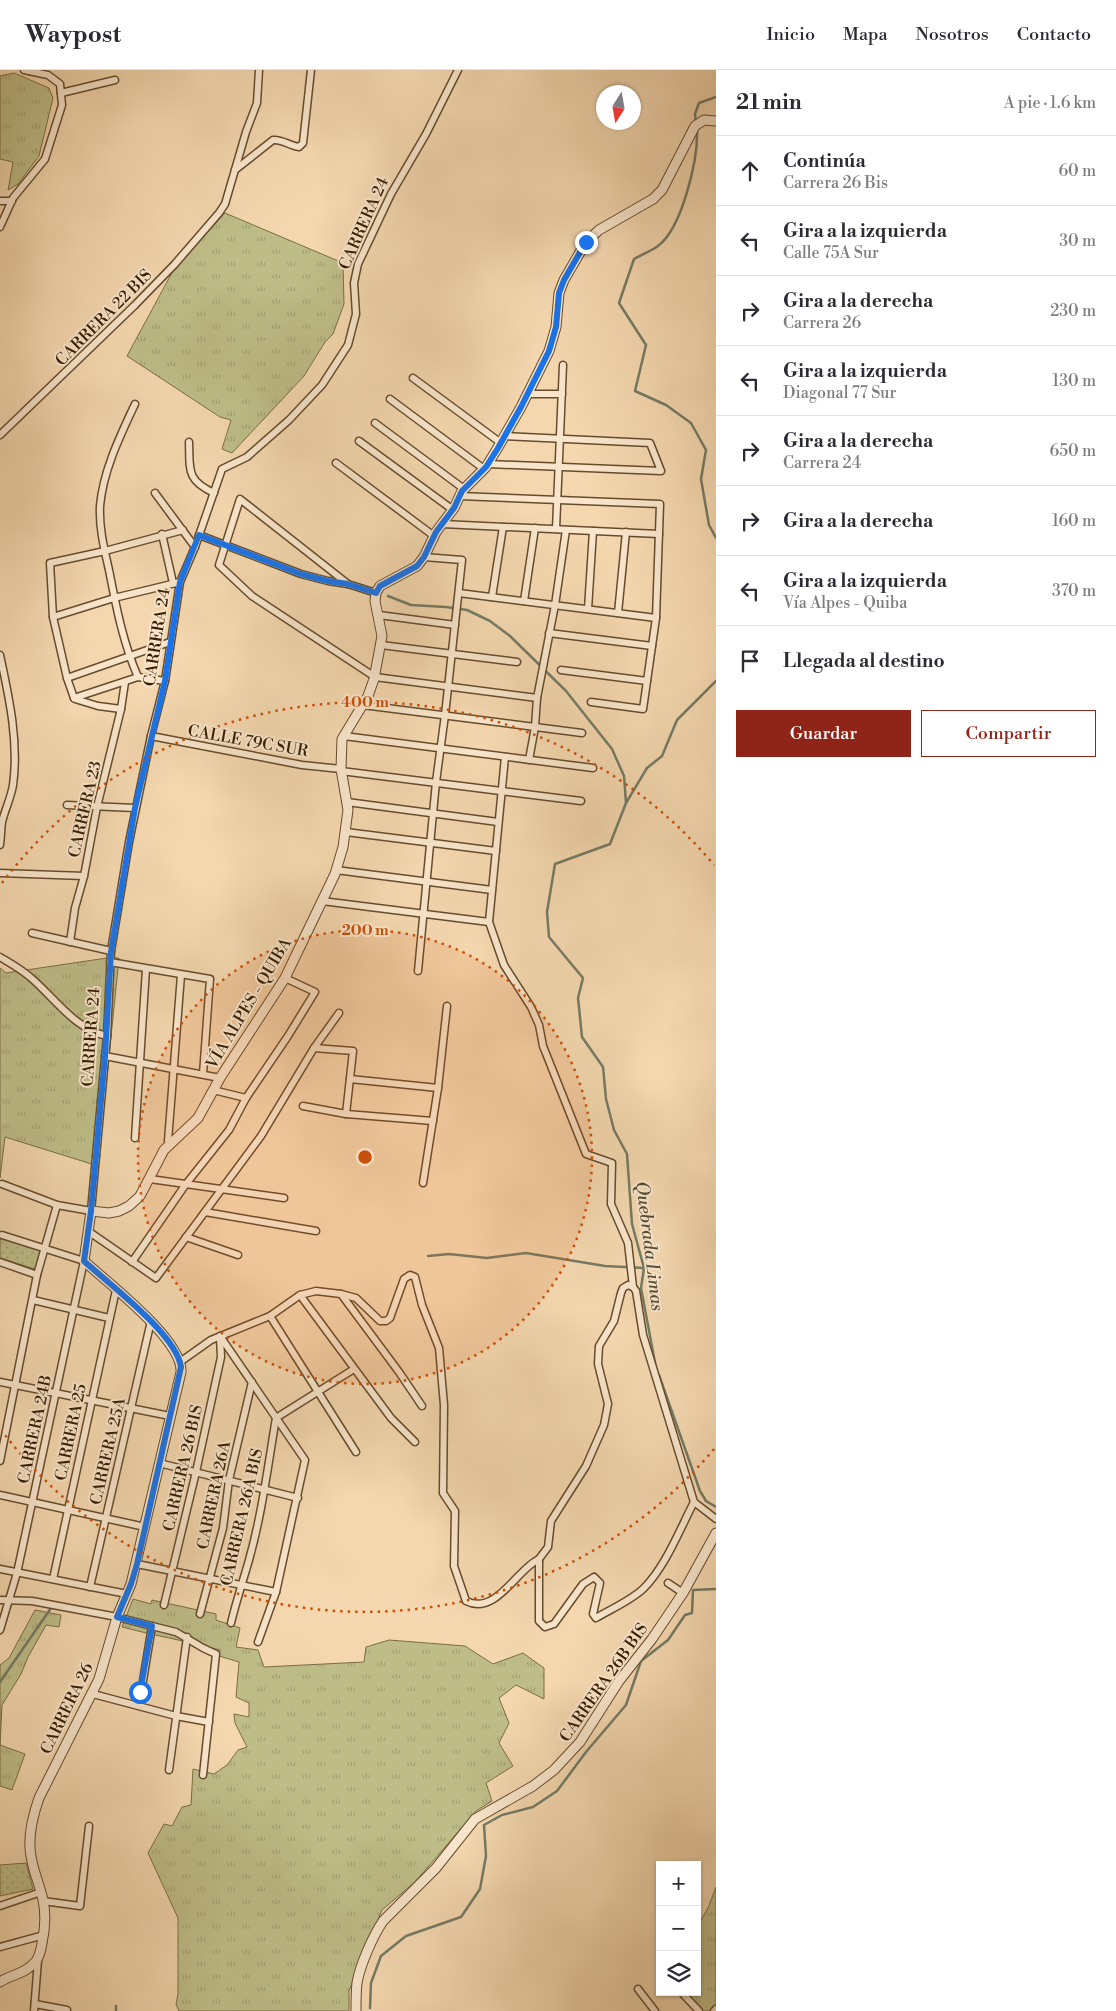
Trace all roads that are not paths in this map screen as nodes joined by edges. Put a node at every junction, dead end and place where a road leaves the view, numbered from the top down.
1 (24, 70) edge
2 (259, 70) edge
3 (311, 70) edge
4 (458, 70) edge
5 (114, 80) dead end
6 (60, 93) junction
7 (716, 121) edge
8 (234, 171) junction
9 (0, 201) edge
10 (12, 201) junction
11 (0, 227) edge
12 (563, 365) dead end
13 (413, 378) dead end
14 (528, 394) junction
15 (562, 394) junction
16 (390, 399) dead end
17 (135, 404) dead end
18 (375, 423) dead end
19 (0, 435) edge
20 (560, 439) junction
21 (503, 440) junction
22 (359, 441) dead end
23 (189, 442) dead end
24 (336, 463) dead end
25 (486, 467) junction
26 (558, 467) junction
27 (462, 492) junction
28 (155, 493) dead end
29 (214, 493) junction
30 (557, 500) junction
31 (452, 510) junction
32 (442, 524) junction
33 (503, 527) junction
34 (535, 528) junction
35 (556, 529) junction
36 (182, 530) junction
37 (566, 530) junction
38 (593, 531) junction
39 (626, 532) junction
40 (162, 534) junction
41 (659, 534) junction
42 (199, 535) junction
43 (434, 536) junction
44 (225, 544) junction
45 (195, 547) junction
46 (105, 551) junction
47 (424, 557) junction
48 (176, 583) junction
49 (348, 584) junction
50 (376, 593) junction
51 (459, 593) junction
52 (492, 597) junction
53 (114, 598) junction
54 (524, 601) junction
55 (555, 605) junction
56 (588, 609) junction
57 (618, 613) junction
58 (379, 615) junction
59 (53, 617) junction
60 (656, 618) junction
61 (455, 625) junction
62 (549, 633) junction
63 (170, 642) junction
64 (381, 645) junction
65 (652, 646) junction
66 (452, 654) junction
67 (0, 655) edge
68 (129, 657) junction
69 (517, 662) dead end
70 (561, 670) dead end
71 (138, 677) junction
72 (375, 677) junction
73 (67, 678) junction
74 (165, 681) junction
75 (647, 681) junction
76 (125, 682) junction
77 (448, 686) junction
78 (74, 698) junction
79 (537, 698) junction
80 (591, 702) dead end
81 (364, 705) junction
82 (121, 709) junction
83 (445, 715) junction
84 (536, 727) junction
85 (582, 733) dead end
86 (151, 736) junction
87 (344, 736) junction
88 (441, 748) junction
89 (505, 757) junction
90 (529, 760) junction
91 (594, 768) dead end
92 (341, 770) junction
93 (436, 782) junction
94 (501, 791) junction
95 (581, 801) dead end
96 (347, 802) junction
97 (67, 805) dead end
98 (97, 806) junction
99 (135, 808) junction
100 (433, 814) junction
101 (498, 822) junction
102 (346, 832) junction
103 (430, 842) junction
104 (0, 845) edge
105 (496, 851) junction
106 (336, 870) junction
107 (0, 873) edge
108 (84, 876) junction
109 (426, 882) junction
110 (492, 890) junction
111 (322, 901) junction
112 (423, 914) junction
113 (489, 922) junction
114 (32, 933) dead end
115 (70, 942) junction
116 (111, 952) junction
117 (0, 956) edge
118 (110, 962) junction
119 (146, 969) junction
120 (418, 971) dead end
121 (181, 975) junction
122 (285, 978) junction
123 (447, 1006) dead end
124 (339, 1013) dead end
125 (106, 1036) junction
126 (314, 1048) junction
127 (105, 1056) junction
128 (140, 1062) junction
129 (174, 1069) junction
130 (203, 1074) junction
131 (220, 1078) junction
132 (350, 1079) junction
133 (438, 1088) junction
134 (213, 1090) junction
135 (246, 1098) junction
136 (303, 1106) dead end
137 (346, 1114) junction
138 (433, 1121) junction
139 (135, 1138) dead end
140 (170, 1145) junction
141 (150, 1179) junction
142 (423, 1183) dead end
143 (2, 1184) dead end
144 (186, 1184) junction
145 (224, 1188) junction
146 (284, 1198) dead end
147 (56, 1205) junction
148 (91, 1211) junction
149 (205, 1212) junction
150 (88, 1230) junction
151 (316, 1231) dead end
152 (2, 1235) dead end
153 (186, 1237) junction
154 (44, 1249) junction
155 (238, 1255) dead end
156 (84, 1261) junction
157 (1, 1262) edge
158 (132, 1262) junction
159 (0, 1271) edge
160 (37, 1275) junction
161 (633, 1286) junction
162 (116, 1290) junction
163 (300, 1294) junction
164 (341, 1294) junction
165 (33, 1300) junction
166 (73, 1310) junction
167 (270, 1316) junction
168 (109, 1318) junction
169 (151, 1321) junction
170 (220, 1336) junction
171 (180, 1362) junction
172 (354, 1369) junction
173 (0, 1382) edge
174 (252, 1382) junction
175 (16, 1384) junction
176 (319, 1391) junction
177 (56, 1392) junction
178 (91, 1400) junction
179 (422, 1406) dead end
180 (131, 1408) junction
181 (170, 1416) junction
182 (276, 1418) junction
183 (415, 1442) dead end
184 (356, 1452) dead end
185 (0, 1461) edge
186 (159, 1463) junction
187 (196, 1472) junction
188 (229, 1480) junction
189 (264, 1489) junction
190 (0, 1495) edge
191 (298, 1498) junction
192 (32, 1502) junction
193 (694, 1502) junction
194 (67, 1510) junction
195 (106, 1518) junction
196 (716, 1519) edge
197 (145, 1527) junction
198 (716, 1533) edge
199 (539, 1559) junction
200 (137, 1564) junction
201 (0, 1569) edge
202 (172, 1570) junction
203 (18, 1572) junction
204 (208, 1578) junction
205 (53, 1579) junction
206 (668, 1583) dead end
207 (240, 1584) junction
208 (90, 1586) junction
209 (276, 1592) junction
210 (683, 1593) junction
211 (127, 1594) junction
212 (0, 1600) edge
213 (8, 1601) junction
214 (164, 1605) dead end
215 (200, 1614) dead end
216 (117, 1617) junction
217 (231, 1623) dead end
218 (152, 1626) junction
219 (0, 1630) edge
220 (187, 1638) junction
221 (258, 1642) dead end
222 (93, 1694) junction
223 (139, 1705) junction
224 (176, 1716) junction
225 (209, 1722) junction
226 (169, 1770) dead end
227 (203, 1775) dead end
228 (89, 1826) dead end
229 (42, 1896) junction
230 (0, 1906) edge
231 (44, 1935) junction
232 (0, 1947) edge
233 (38, 1960) junction
234 (0, 1982) edge
235 (638, 1988) dead end
236 (686, 1996) edge
237 (35, 2008) edge
238 (67, 2010) edge
239 (356, 2011) edge
240 (655, 2011) edge
241 (699, 2011) edge

1 - 6 street
2 - 8 street, CARRERA 22 BIS
3 - 8 street
4 - 29 street, CARRERA 24
5 - 6 street
6 - 10 street
7 - 14 street
8 - 19 street, CARRERA 22 BIS
9 - 10 street
10 - 11 street
12 - 15 street
13 - 21 street
14 - 15 street
14 - 21 street
15 - 20 street
16 - 25 street
17 - 46 street
18 - 27 street
20 - 21 street
20 - 26 street
20 - 26 street
21 - 25 street
22 - 31 street
23 - 29 street
24 - 43 street
25 - 26 street
25 - 27 street
26 - 30 street
27 - 30 street
27 - 31 street
28 - 36 street
29 - 42 street, CARRERA 24
30 - 35 street
30 - 41 street
31 - 32 street
32 - 33 street
32 - 43 street
33 - 34 street
33 - 52 street
34 - 35 street
34 - 54 street
35 - 37 street
36 - 40 street
36 - 45 street
37 - 38 street
37 - 55 street
38 - 39 street
38 - 56 street
39 - 41 street
39 - 57 street
40 - 46 street
40 - 48 street
41 - 60 street
42 - 44 street
42 - 45 street, CARRERA 24
43 - 47 street
44 - 49 street
44 - 49 street
44 - 72 street
45 - 48 street, CARRERA 24
46 - 53 street
46 - 59 street
47 - 50 street
47 - 51 street
48 - 53 street
48 - 63 street, CARRERA 24
49 - 50 street
50 - 58 street, VÍA ALPES - QUIBA
51 - 52 street
51 - 61 street
52 - 54 street
53 - 59 street
53 - 68 street
54 - 55 street
55 - 56 street
55 - 62 street
56 - 57 street
57 - 60 street
58 - 61 street
58 - 64 street, VÍA ALPES - QUIBA
59 - 73 street
60 - 65 street
61 - 66 street
62 - 65 street
62 - 79 street
63 - 68 street
63 - 74 street, CARRERA 24
64 - 66 street
64 - 72 street, VÍA ALPES - QUIBA
65 - 75 street
66 - 69 street
66 - 77 street
67 - 104 street
68 - 71 street
68 - 73 street
70 - 75 street
71 - 74 street
71 - 76 street
72 - 77 street
72 - 81 street, VÍA ALPES - QUIBA
73 - 78 street
74 - 86 street, CARRERA 24
75 - 80 street
76 - 78 street
76 - 82 street, CARRERA 23
77 - 79 street
77 - 83 street
78 - 82 street
79 - 84 street
81 - 83 street
81 - 87 street, VÍA ALPES - QUIBA
82 - 98 street, CARRERA 23
83 - 84 street
83 - 88 street
84 - 85 street
84 - 90 street
86 - 92 street, CALLE 79C SUR
86 - 99 street, CARRERA 24
87 - 88 street
87 - 92 street, VÍA ALPES - QUIBA
88 - 89 street
88 - 93 street
89 - 90 street
89 - 94 street
90 - 91 street
92 - 93 street, CALLE 79C SUR
92 - 96 street, VÍA ALPES - QUIBA
93 - 94 street, CALLE 79C SUR
93 - 100 street
94 - 95 street, CALLE 79C SUR
94 - 101 street
96 - 100 street
96 - 102 street, VÍA ALPES - QUIBA
97 - 98 street
98 - 99 street
98 - 108 street, CARRERA 23
99 - 116 street, CARRERA 24
100 - 101 street
100 - 103 street
101 - 105 street
102 - 103 street
102 - 106 street, VÍA ALPES - QUIBA
103 - 105 street
103 - 109 street
105 - 110 street
106 - 109 street
106 - 111 street, VÍA ALPES - QUIBA
107 - 108 street
108 - 115 street, CARRERA 23
109 - 110 street
109 - 112 street
110 - 113 street
111 - 112 street
111 - 122 street, VÍA ALPES - QUIBA
112 - 113 street
112 - 120 street
113 - 161 street
114 - 115 street
115 - 116 street
116 - 118 street, CARRERA 24
117 - 125 street
118 - 119 street
118 - 125 street, CARRERA 24
119 - 121 street
119 - 128 street
121 - 129 street
121 - 130 street
122 - 131 street, VÍA ALPES - QUIBA
122 - 135 street
123 - 133 street
124 - 126 street
125 - 127 street, CARRERA 24
126 - 132 street
126 - 145 street
127 - 128 street
127 - 148 street, CARRERA 24
128 - 129 street
128 - 139 street
129 - 130 street
129 - 140 street
130 - 131 street
131 - 134 street, VÍA ALPES - QUIBA
132 - 133 street
132 - 137 street
133 - 138 street
134 - 135 street
134 - 140 street, VÍA ALPES - QUIBA
135 - 144 street
136 - 137 street
137 - 138 street
138 - 142 street
140 - 141 street, VÍA ALPES - QUIBA
141 - 144 street
141 - 148 street, VÍA ALPES - QUIBA
143 - 147 street
144 - 145 street
144 - 158 street
145 - 146 street
145 - 149 street
147 - 148 street
147 - 154 street
148 - 150 street, CARRERA 24
149 - 151 street
149 - 153 street
150 - 156 street, CARRERA 24
150 - 158 street
152 - 154 street
153 - 155 street
153 - 158 street
154 - 156 street
154 - 160 street
156 - 162 street
156 - 166 street, CARRERA 24B
157 - 159 street
157 - 160 street
160 - 165 street
161 - 193 street
161 - 199 street
162 - 168 street, CARRERA 25
162 - 169 street
163 - 164 street
163 - 167 street
163 - 172 street
164 - 179 street
164 - 199 street
165 - 166 street
165 - 175 street
166 - 168 street
166 - 177 street, CARRERA 24B
167 - 170 street
167 - 176 street
168 - 178 street, CARRERA 25
169 - 171 street
169 - 180 street, CARRERA 25A
170 - 171 street
170 - 174 street
170 - 187 street, CARRERA 26 BIS
171 - 181 street, CARRERA 26
172 - 176 street
172 - 183 street
173 - 175 street
174 - 182 street
174 - 188 street, CARRERA 26A
175 - 177 street
175 - 185 street
176 - 182 street
176 - 184 street
177 - 178 street
177 - 192 street, CARRERA 24B
178 - 180 street
178 - 194 street, CARRERA 25
180 - 181 street
180 - 195 street, CARRERA 25A
181 - 186 street, CARRERA 26
182 - 189 street, CARRERA 26A BIS
182 - 191 street
186 - 187 street
186 - 197 street, CARRERA 26
187 - 188 street
187 - 202 street, CARRERA 26 BIS
188 - 189 street
188 - 204 street, CARRERA 26A
189 - 191 street
189 - 207 street, CARRERA 26A BIS
190 - 192 street
191 - 209 street
192 - 194 street
192 - 203 street, CARRERA 24B
193 - 196 street
193 - 199 street
194 - 195 street
194 - 205 street, CARRERA 25
195 - 197 street
195 - 208 street, CARRERA 25A
197 - 200 street, CARRERA 26
198 - 210 street, CARRERA 26B BIS
200 - 202 street
200 - 211 street, CARRERA 26
201 - 203 street
202 - 204 street
202 - 214 street, CARRERA 26 BIS
203 - 205 street
203 - 213 street, CARRERA 24B
204 - 207 street
204 - 215 street, CARRERA 26A
205 - 208 street
206 - 210 street
207 - 209 street
207 - 217 street, CARRERA 26A BIS
208 - 211 street
209 - 221 street
210 - 239 street, CARRERA 26B BIS
211 - 216 street, CARRERA 26
212 - 213 street
213 - 216 street
213 - 219 street, CARRERA 24B
216 - 218 street
216 - 222 street, CARRERA 26
218 - 220 street
218 - 223 street
220 - 224 street
220 - 225 street
222 - 223 street
222 - 229 street, CARRERA 26
223 - 224 street
224 - 225 street
224 - 226 street
225 - 227 street
228 - 229 street
229 - 230 street
229 - 231 street, CARRERA 26
231 - 232 street
231 - 233 street, CARRERA 26
233 - 234 street
233 - 237 street, CARRERA 26
235 - 240 street
236 - 241 street
237 - 238 street

